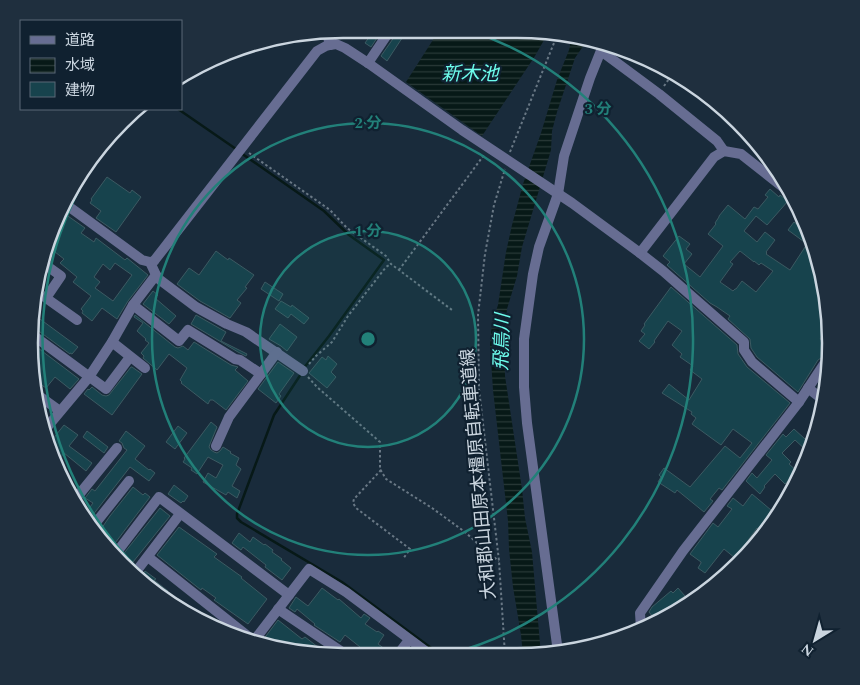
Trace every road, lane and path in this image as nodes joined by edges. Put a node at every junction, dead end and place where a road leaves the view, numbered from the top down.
1 (328, 38) edge
2 (385, 38) edge
3 (556, 40) edge
4 (330, 45) junction
5 (601, 50) edge
6 (607, 51) edge
7 (368, 63) junction
8 (670, 78) edge
9 (659, 94) junction
10 (242, 148) junction
11 (489, 148) junction
12 (724, 151) junction
13 (511, 163) junction
14 (778, 184) edge
15 (556, 193) junction
16 (69, 207) edge
17 (640, 253) junction
18 (152, 261) junction
19 (391, 264) junction
20 (48, 266) edge
21 (399, 270) junction
22 (156, 275) junction
23 (133, 305) junction
24 (452, 310) dead end
25 (77, 320) dead end
26 (38, 339) edge
27 (112, 342) junction
28 (277, 352) junction
29 (130, 357) junction
30 (145, 368) dead end
31 (821, 368) edge
32 (303, 372) junction
33 (261, 374) junction
34 (88, 377) junction
35 (808, 388) junction
36 (818, 396) edge
37 (42, 398) edge
38 (800, 402) junction
39 (60, 411) junction
40 (49, 425) edge
41 (216, 446) dead end
42 (117, 448) dead end
43 (381, 470) junction
44 (129, 481) dead end
45 (79, 496) edge
46 (180, 514) junction
47 (96, 522) edge
48 (119, 550) edge
49 (148, 557) junction
50 (403, 559) dead end
51 (499, 561) junction
52 (139, 570) edge
53 (289, 595) junction
54 (278, 610) junction
55 (640, 621) edge
56 (237, 628) edge
57 (258, 635) edge
58 (409, 640) junction
59 (557, 645) edge
60 (335, 648) edge
61 (403, 648) edge
62 (421, 648) edge
63 (505, 648) edge

1 - 4 street
2 - 7 street
3 - 13 path, 大和郡山田原本橿原自転車道線
4 - 7 street
4 - 10 street
5 - 15 street
6 - 9 street
7 - 11 street
8 - 9 path
9 - 12 street
10 - 18 street
10 - 19 path
11 - 13 street
11 - 21 path
12 - 14 street
12 - 17 street
13 - 15 street
13 - 51 path, 大和郡山田原本橿原自転車道線
15 - 17 street
15 - 59 street
16 - 18 street
17 - 38 street
18 - 22 street
19 - 21 path
19 - 32 path
20 - 25 street
21 - 24 path
22 - 23 street
22 - 28 street
23 - 27 street
23 - 33 street
26 - 34 street
27 - 29 street
27 - 34 street
28 - 32 street
28 - 33 street
29 - 30 street
29 - 34 street
31 - 35 street
32 - 43 path
33 - 41 street
34 - 39 street
35 - 36 street
35 - 38 street
37 - 39 street
38 - 55 street
39 - 40 street
42 - 45 street
43 - 50 path
43 - 51 path
44 - 47 street
46 - 48 street
46 - 49 street
46 - 53 street
49 - 52 street
49 - 56 street
51 - 63 path, 大和郡山田原本橿原自転車道線
53 - 54 street
53 - 58 street
54 - 57 street
54 - 60 street
58 - 61 street
58 - 62 street

